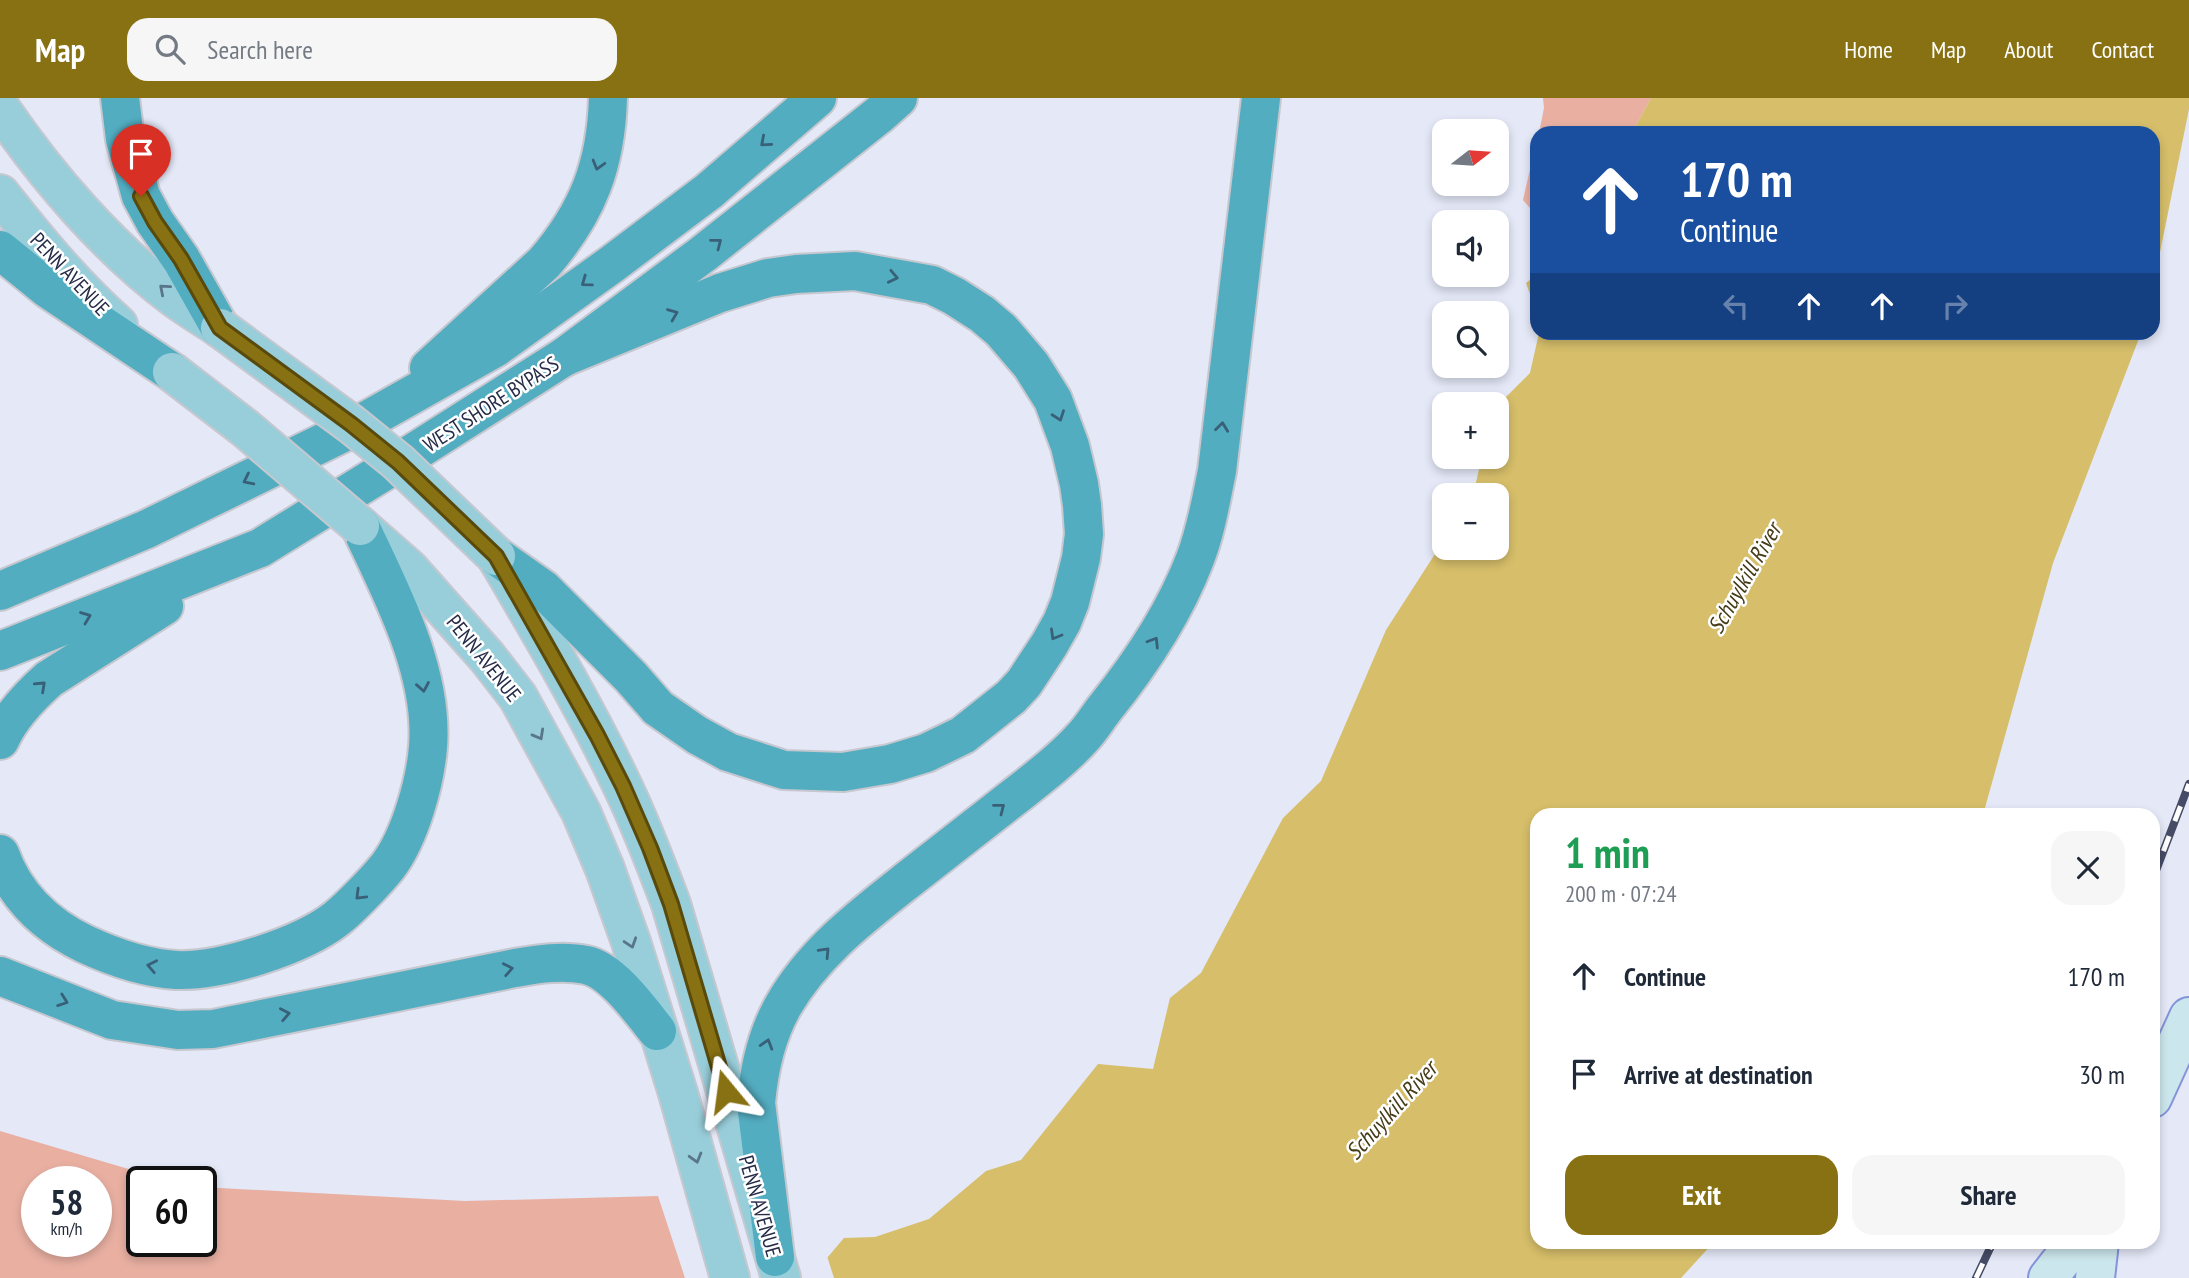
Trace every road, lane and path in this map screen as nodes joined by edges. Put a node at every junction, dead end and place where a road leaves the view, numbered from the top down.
1 (120, 98) edge
2 (608, 98) edge
3 (817, 98) edge
4 (898, 98) edge
5 (1261, 98) edge
6 (0, 108) edge
7 (0, 194) edge
8 (0, 250) edge
9 (220, 328) junction
10 (564, 357) junction
11 (172, 372) junction
12 (374, 416) junction
13 (360, 526) junction
14 (147, 528) junction
15 (260, 548) junction
16 (496, 556) junction
17 (0, 570) edge
18 (0, 591) edge
19 (0, 651) edge
20 (0, 740) edge
21 (0, 854) edge
22 (0, 976) edge
23 (2189, 1017) edge
24 (657, 1031) junction
25 (2160, 1080) edge
26 (2071, 1249) edge
27 (2098, 1249) edge
28 (778, 1268) edge
29 (730, 1278) edge
30 (2048, 1278) edge
31 (2095, 1278) edge

1 - 9 highway
2 -> 12 highway
3 -> 12 highway
10 -> 4 highway, WEST SHORE BYPASS
28 -> 5 highway
9 -> 6 main road, PENN AVENUE
7 - 11 main road, PENN AVENUE
8 - 11 highway
9 - 16 main road, PENN AVENUE, bridge
10 - 15 highway, WEST SHORE BYPASS
10 -> 16 highway
11 - 13 main road, PENN AVENUE, bridge
12 -> 14 highway
13 -> 21 highway
13 -> 24 main road, PENN AVENUE
14 - 17 highway
14 - 18 highway
19 -> 15 highway, WEST SHORE BYPASS
20 -> 15 highway
16 - 28 main road, PENN AVENUE
22 -> 24 highway
23 - 25 street
24 -> 29 main road, PENN AVENUE
26 - 30 street
27 - 31 street

